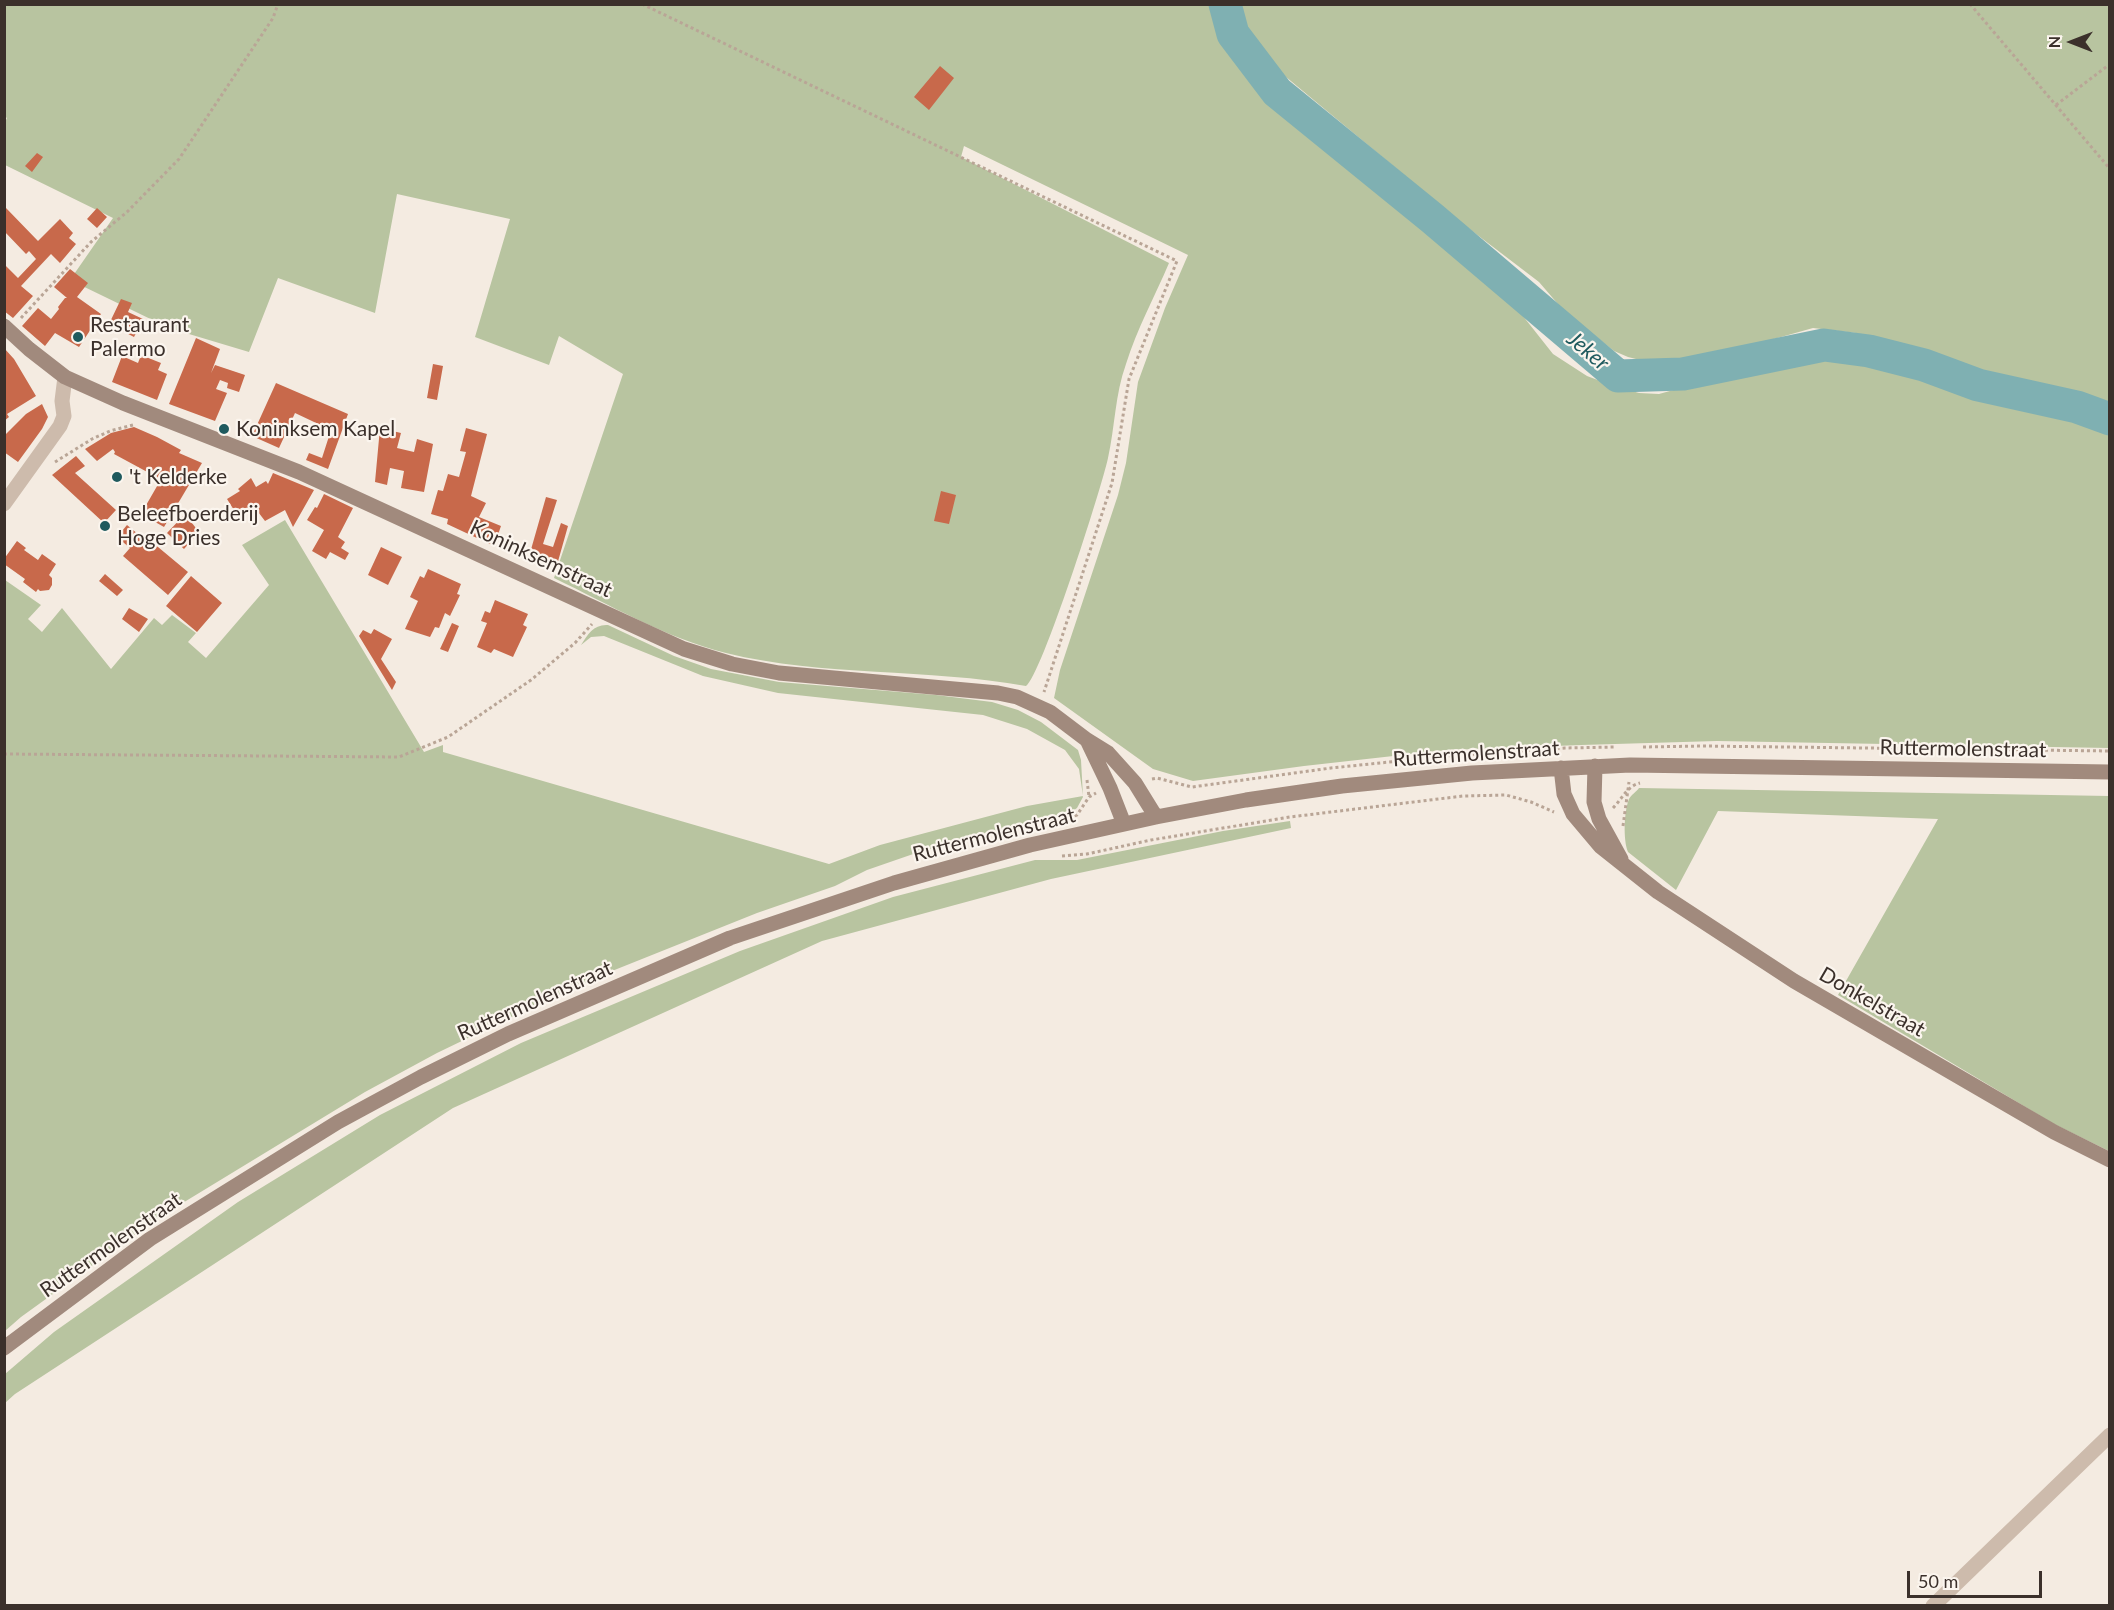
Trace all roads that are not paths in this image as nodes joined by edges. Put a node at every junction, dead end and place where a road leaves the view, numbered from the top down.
1 (7, 328) edge
2 (65, 377) junction
3 (4, 504) edge
4 (1087, 740) junction
5 (1594, 766) junction
6 (1561, 768) junction
7 (2109, 772) edge
8 (1156, 817) junction
9 (1124, 824) junction
10 (1624, 864) junction
11 (2109, 1160) edge
12 (4, 1348) edge
13 (2109, 1435) edge
14 (1934, 1605) edge

1 - 2 main road, Koninksemstraat
2 - 3 street
2 - 4 main road, Koninksemstraat
4 - 8 main road, Koninksemstraat
4 - 9 main road, Koninksemstraat
5 - 6 main road, Ruttermolenstraat
5 - 7 main road, Ruttermolenstraat
5 - 10 main road, Donkelstraat
6 - 8 main road, Ruttermolenstraat
6 - 10 main road, Donkelstraat
8 - 9 main road, Ruttermolenstraat
9 - 12 main road, Ruttermolenstraat
10 - 11 main road, Donkelstraat
13 - 14 street

